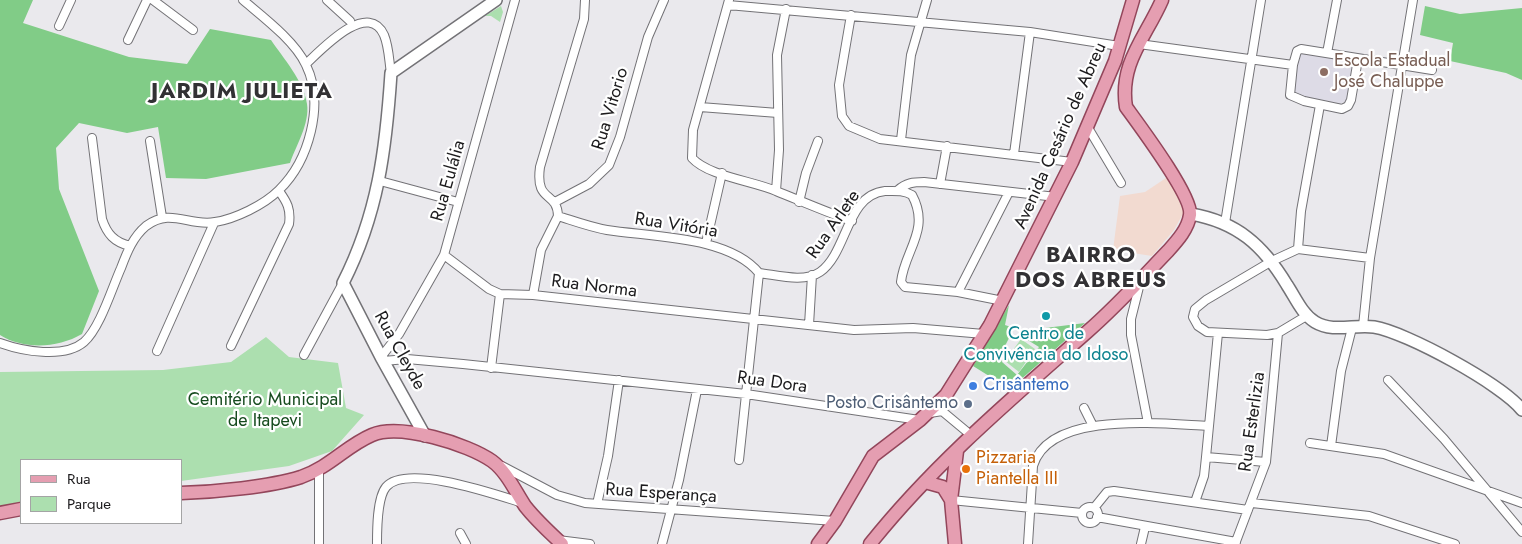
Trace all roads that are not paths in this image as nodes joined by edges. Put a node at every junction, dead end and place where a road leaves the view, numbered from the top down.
1 (71, 0) edge
2 (147, 0) edge
3 (152, 0) edge
4 (243, 0) edge
5 (328, 0) edge
6 (496, 0) edge
7 (515, 0) edge
8 (585, 0) edge
9 (664, 0) edge
10 (927, 0) edge
11 (1133, 0) edge
12 (1162, 0) edge
13 (1261, 0) edge
14 (1337, 0) edge
15 (1413, 0) edge
16 (728, 2) edge
17 (786, 9) junction
18 (851, 15) junction
19 (350, 20) junction
20 (919, 22) junction
21 (59, 26) dead end
22 (193, 30) dead end
23 (1030, 32) junction
24 (128, 40) dead end
25 (1139, 44) junction
26 (1119, 46) junction
27 (1328, 53) junction
28 (1252, 59) junction
29 (1358, 59) junction
30 (306, 64) junction
31 (1293, 65) junction
32 (1402, 66) junction
33 (1432, 70) dead end
34 (391, 73) junction
35 (1105, 87) junction
36 (1320, 105) junction
37 (700, 107) junction
38 (1126, 107) junction
39 (778, 114) junction
40 (1087, 126) junction
41 (92, 138) dead end
42 (901, 140) junction
43 (150, 141) dead end
44 (818, 141) dead end
45 (947, 146) junction
46 (1014, 154) junction
47 (1072, 162) junction
48 (722, 173) junction
49 (380, 181) junction
50 (1121, 183) dead end
51 (940, 184) junction
52 (898, 190) junction
53 (279, 191) junction
54 (776, 191) junction
55 (1009, 192) junction
56 (1056, 197) junction
57 (458, 202) junction
58 (555, 202) junction
59 (799, 202) junction
60 (1190, 214) junction
61 (558, 216) junction
62 (162, 217) junction
63 (852, 221) junction
64 (214, 223) junction
65 (1225, 223) junction
66 (706, 243) junction
67 (130, 246) junction
68 (1298, 250) junction
69 (444, 255) junction
70 (1370, 258) junction
71 (1272, 261) junction
72 (760, 273) junction
73 (812, 276) junction
74 (1142, 277) junction
75 (343, 283) junction
76 (958, 292) junction
77 (500, 294) junction
78 (533, 295) junction
79 (1003, 301) junction
80 (1308, 315) junction
81 (754, 319) junction
82 (809, 325) junction
83 (1357, 327) junction
84 (1218, 333) junction
85 (1278, 333) junction
86 (984, 334) junction
87 (0, 343) edge
88 (231, 346) dead end
89 (157, 351) dead end
90 (304, 354) dead end
91 (382, 359) junction
92 (491, 368) junction
93 (619, 380) junction
94 (1388, 380) dead end
95 (697, 390) junction
96 (746, 394) junction
97 (946, 395) junction
98 (1084, 408) dead end
99 (1522, 410) edge
100 (942, 411) junction
101 (923, 418) junction
102 (1148, 423) junction
103 (1093, 426) junction
104 (1208, 426) junction
105 (424, 436) junction
106 (972, 436) junction
107 (1310, 443) dead end
108 (1331, 446) junction
109 (957, 451) junction
110 (1206, 457) junction
111 (739, 460) dead end
112 (494, 462) junction
113 (1266, 462) junction
114 (320, 470) junction
115 (926, 482) junction
116 (1489, 491) junction
117 (182, 493) edge
118 (951, 500) junction
119 (1195, 502) junction
120 (1522, 503) edge
121 (524, 504) junction
122 (597, 504) junction
123 (1250, 506) junction
124 (671, 508) junction
125 (1032, 508) junction
126 (1094, 508) junction
127 (20, 510) edge
128 (0, 513) edge
129 (1082, 513) junction
130 (1097, 517) junction
131 (836, 521) junction
132 (1145, 527) junction
133 (1522, 532) edge
134 (460, 533) dead end
135 (560, 542) edge
136 (1236, 543) edge
137 (319, 544) edge
138 (377, 544) edge
139 (466, 544) edge
140 (590, 544) edge
141 (662, 544) edge
142 (818, 544) edge
143 (870, 544) edge
144 (954, 544) edge
145 (1028, 544) edge
146 (1141, 544) edge
147 (1455, 544) edge

1 - 21 street
2 - 24 street
3 - 22 street
4 - 30 street
5 - 19 street
6 - 34 street
7 - 57 street, Rua Eulália
8 - 58 street
9 - 58 street, Rua Vitorio
10 - 20 street
11 - 26 main road, Avenida Cesário de Abreu
12 - 25 main road
13 - 28 street
14 - 27 street
15 - 32 street
16 - 17 street
16 - 37 street
17 - 18 street
17 - 39 street
18 - 20 street
18 - 42 street
19 - 30 street
19 - 34 street
20 - 23 street
20 - 42 street
23 - 26 street
23 - 46 street
25 - 28 street
25 - 38 main road
26 - 35 main road, Avenida Cesário de Abreu
27 - 29 street
27 - 31 street
28 - 31 street
28 - 65 street
29 - 32 street
29 - 36 street
30 - 53 street
31 - 36 street
32 - 33 street
32 - 70 street
34 - 49 street
35 - 38 main road
35 - 40 main road, Avenida Cesário de Abreu
36 - 68 street
37 - 39 street
37 - 48 street
38 - 60 main road
39 - 54 street
40 - 47 main road, Avenida Cesário de Abreu
40 - 50 street
41 - 67 street
42 - 45 street
43 - 62 street
44 - 59 street
45 - 46 street
45 - 51 street
46 - 47 street
47 - 56 main road, Avenida Cesário de Abreu
48 - 54 street
48 - 66 street
49 - 57 street
49 - 75 street
51 - 52 street, Rua Arlete
51 - 55 street, Rua Arlete
52 - 63 street, Rua Arlete
52 - 76 street
53 - 64 street
53 - 88 street
54 - 59 street
55 - 56 street, Rua Arlete
55 - 76 street
56 - 79 main road, Avenida Cesário de Abreu
57 - 69 street, Rua Eulália
58 - 61 street
59 - 63 street
60 - 65 street
60 - 74 main road
61 - 66 street, Rua Vitória
61 - 78 street
62 - 64 street
62 - 67 street
63 - 73 street, Rua Arlete
64 - 89 street
65 - 71 street
66 - 72 street, Rua Vitória
67 - 87 street
68 - 70 street
68 - 71 street
69 - 77 street, Rua Norma
69 - 91 street, Rua Eulália
70 - 83 street
71 - 80 street
71 - 84 street
72 - 73 street
72 - 81 street
73 - 82 street, Rua Arlete
74 - 102 street
74 - 106 main road
75 - 90 street
75 - 91 street, Rua Cleyde
76 - 79 street
77 - 78 street, Rua Norma
77 - 92 street
78 - 81 street, Rua Norma
79 - 86 main road, Avenida Cesário de Abreu
80 - 83 street
80 - 85 street
81 - 82 street, Rua Norma
81 - 96 street
82 - 86 street
83 - 99 street
83 - 108 street
84 - 85 street
84 - 104 street
85 - 113 street, Rua Esterlizia
86 - 97 main road, Avenida Cesário de Abreu
91 - 92 street, Rua Dora
91 - 105 street, Rua Cleyde
92 - 93 street, Rua Dora
93 - 95 street, Rua Dora
93 - 122 street
94 - 116 street
95 - 96 street, Rua Dora
95 - 124 street
96 - 101 street, Rua Dora
96 - 111 street
97 - 100 street
97 - 101 main road, Avenida Cesário de Abreu
98 - 103 street
100 - 101 street
100 - 106 street
101 - 131 main road, Avenida Cesário de Abreu
102 - 103 street
102 - 104 street
103 - 125 street
104 - 110 street
105 - 112 main road
105 - 114 main road
106 - 109 main road
107 - 108 street
108 - 116 street
109 - 115 main road
109 - 118 main road
110 - 113 street
110 - 119 street
112 - 121 main road
112 - 122 street, Rua Esperança
113 - 123 street, Rua Esterlizia
114 - 117 main road
114 - 137 street
115 - 118 main road
115 - 143 main road
116 - 120 street
116 - 133 street
118 - 125 street
118 - 144 main road
119 - 123 street
119 - 126 street
121 - 135 main road
121 - 138 street
122 - 124 street, Rua Esperança
123 - 136 street, Rua Esterlizia
123 - 147 street
124 - 131 street, Rua Esperança
124 - 141 street
125 - 129 street
125 - 145 street
126 - 129 street
126 - 130 street
127 - 128 main road
129 - 130 street
130 - 132 street
131 - 142 main road, Avenida Cesário de Abreu
132 - 136 street
132 - 146 street
134 - 139 street
135 - 140 street

